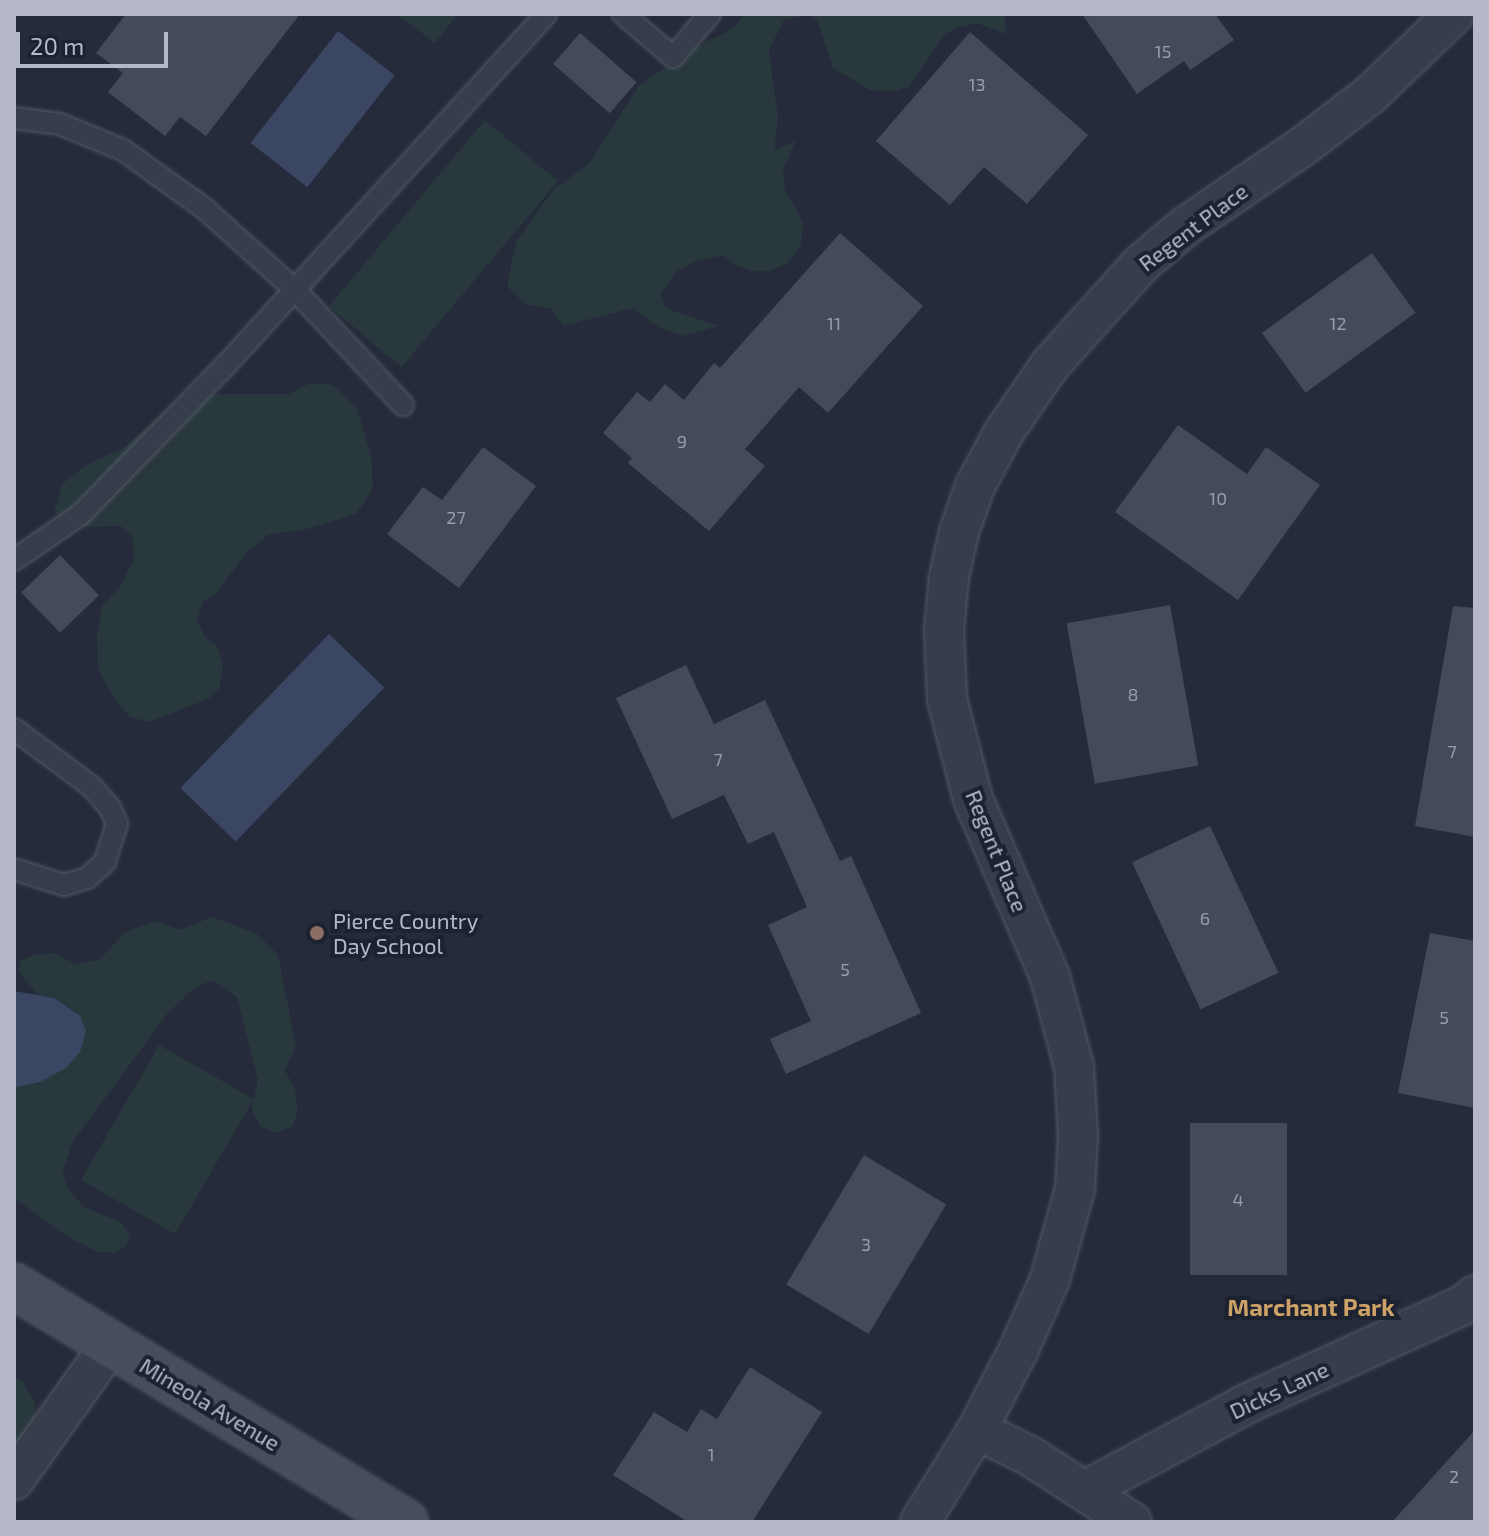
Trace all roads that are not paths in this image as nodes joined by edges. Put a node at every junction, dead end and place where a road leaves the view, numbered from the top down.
1 (546, 14) edge
2 (623, 14) edge
3 (710, 14) edge
4 (1454, 14) edge
5 (14, 118) edge
6 (295, 290) junction
7 (403, 405) dead end
8 (14, 560) edge
9 (14, 729) edge
10 (14, 869) edge
11 (14, 1286) edge
12 (1475, 1295) edge
13 (111, 1344) junction
14 (977, 1430) junction
15 (14, 1480) edge
16 (1086, 1490) junction
17 (405, 1522) edge
18 (920, 1522) edge
19 (1132, 1522) edge

1 - 6 lane
2 - 3 lane
4 - 14 street, Regent Place
5 - 6 lane
6 - 7 lane
6 - 8 lane
9 - 10 lane
11 - 13 main road, Mineola Avenue
12 - 16 street, Dicks Lane
13 - 15 street
13 - 17 main road, Mineola Avenue
14 - 16 street
14 - 18 street, Regent Place
16 - 19 street

